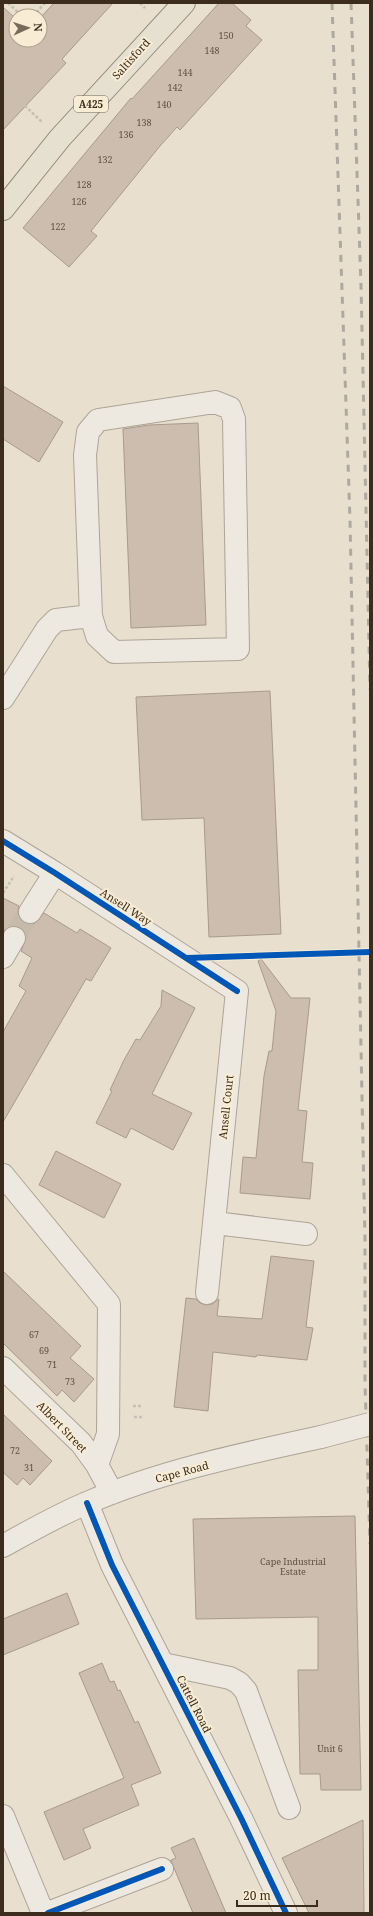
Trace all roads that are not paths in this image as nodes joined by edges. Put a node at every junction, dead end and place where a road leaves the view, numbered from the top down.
1 (184, 3) edge
2 (7, 197) edge
3 (91, 616) junction
4 (3, 698) edge
5 (3, 841) edge
6 (55, 873) junction
7 (30, 912) tunnel mouth
8 (14, 938) tunnel mouth
9 (3, 957) edge
10 (237, 991) joint
11 (3, 1175) edge
12 (215, 1223) junction
13 (306, 1234) dead end
14 (207, 1293) dead end
15 (3, 1368) edge
16 (370, 1424) edge
17 (97, 1465) junction
18 (112, 1493) junction
19 (87, 1503) junction
20 (3, 1546) edge
21 (163, 1664) junction
22 (289, 1808) dead end
23 (3, 1816) edge
24 (162, 1869) dead end
25 (44, 1913) edge
26 (48, 1913) edge
27 (286, 1913) edge

1 - 2 main road, Saltisford / A425
3 - 3 street
3 - 4 street
5 - 6 street, Ansell Way
6 - 7 street
6 - 10 street, Ansell Way
8 - 9 street
10 - 12 street, Ansell Court
11 - 17 street
12 - 13 street
12 - 14 street, Ansell Court
15 - 17 street, Albert Street
16 - 18 street, Cape Road, bridge
17 - 18 street, Albert Street
18 - 19 street, Cape Road
19 - 20 street, Cape Road
19 - 21 street, Cattell Road
21 - 22 street
21 - 27 street, Cattell Road
23 - 25 street
24 - 26 street

